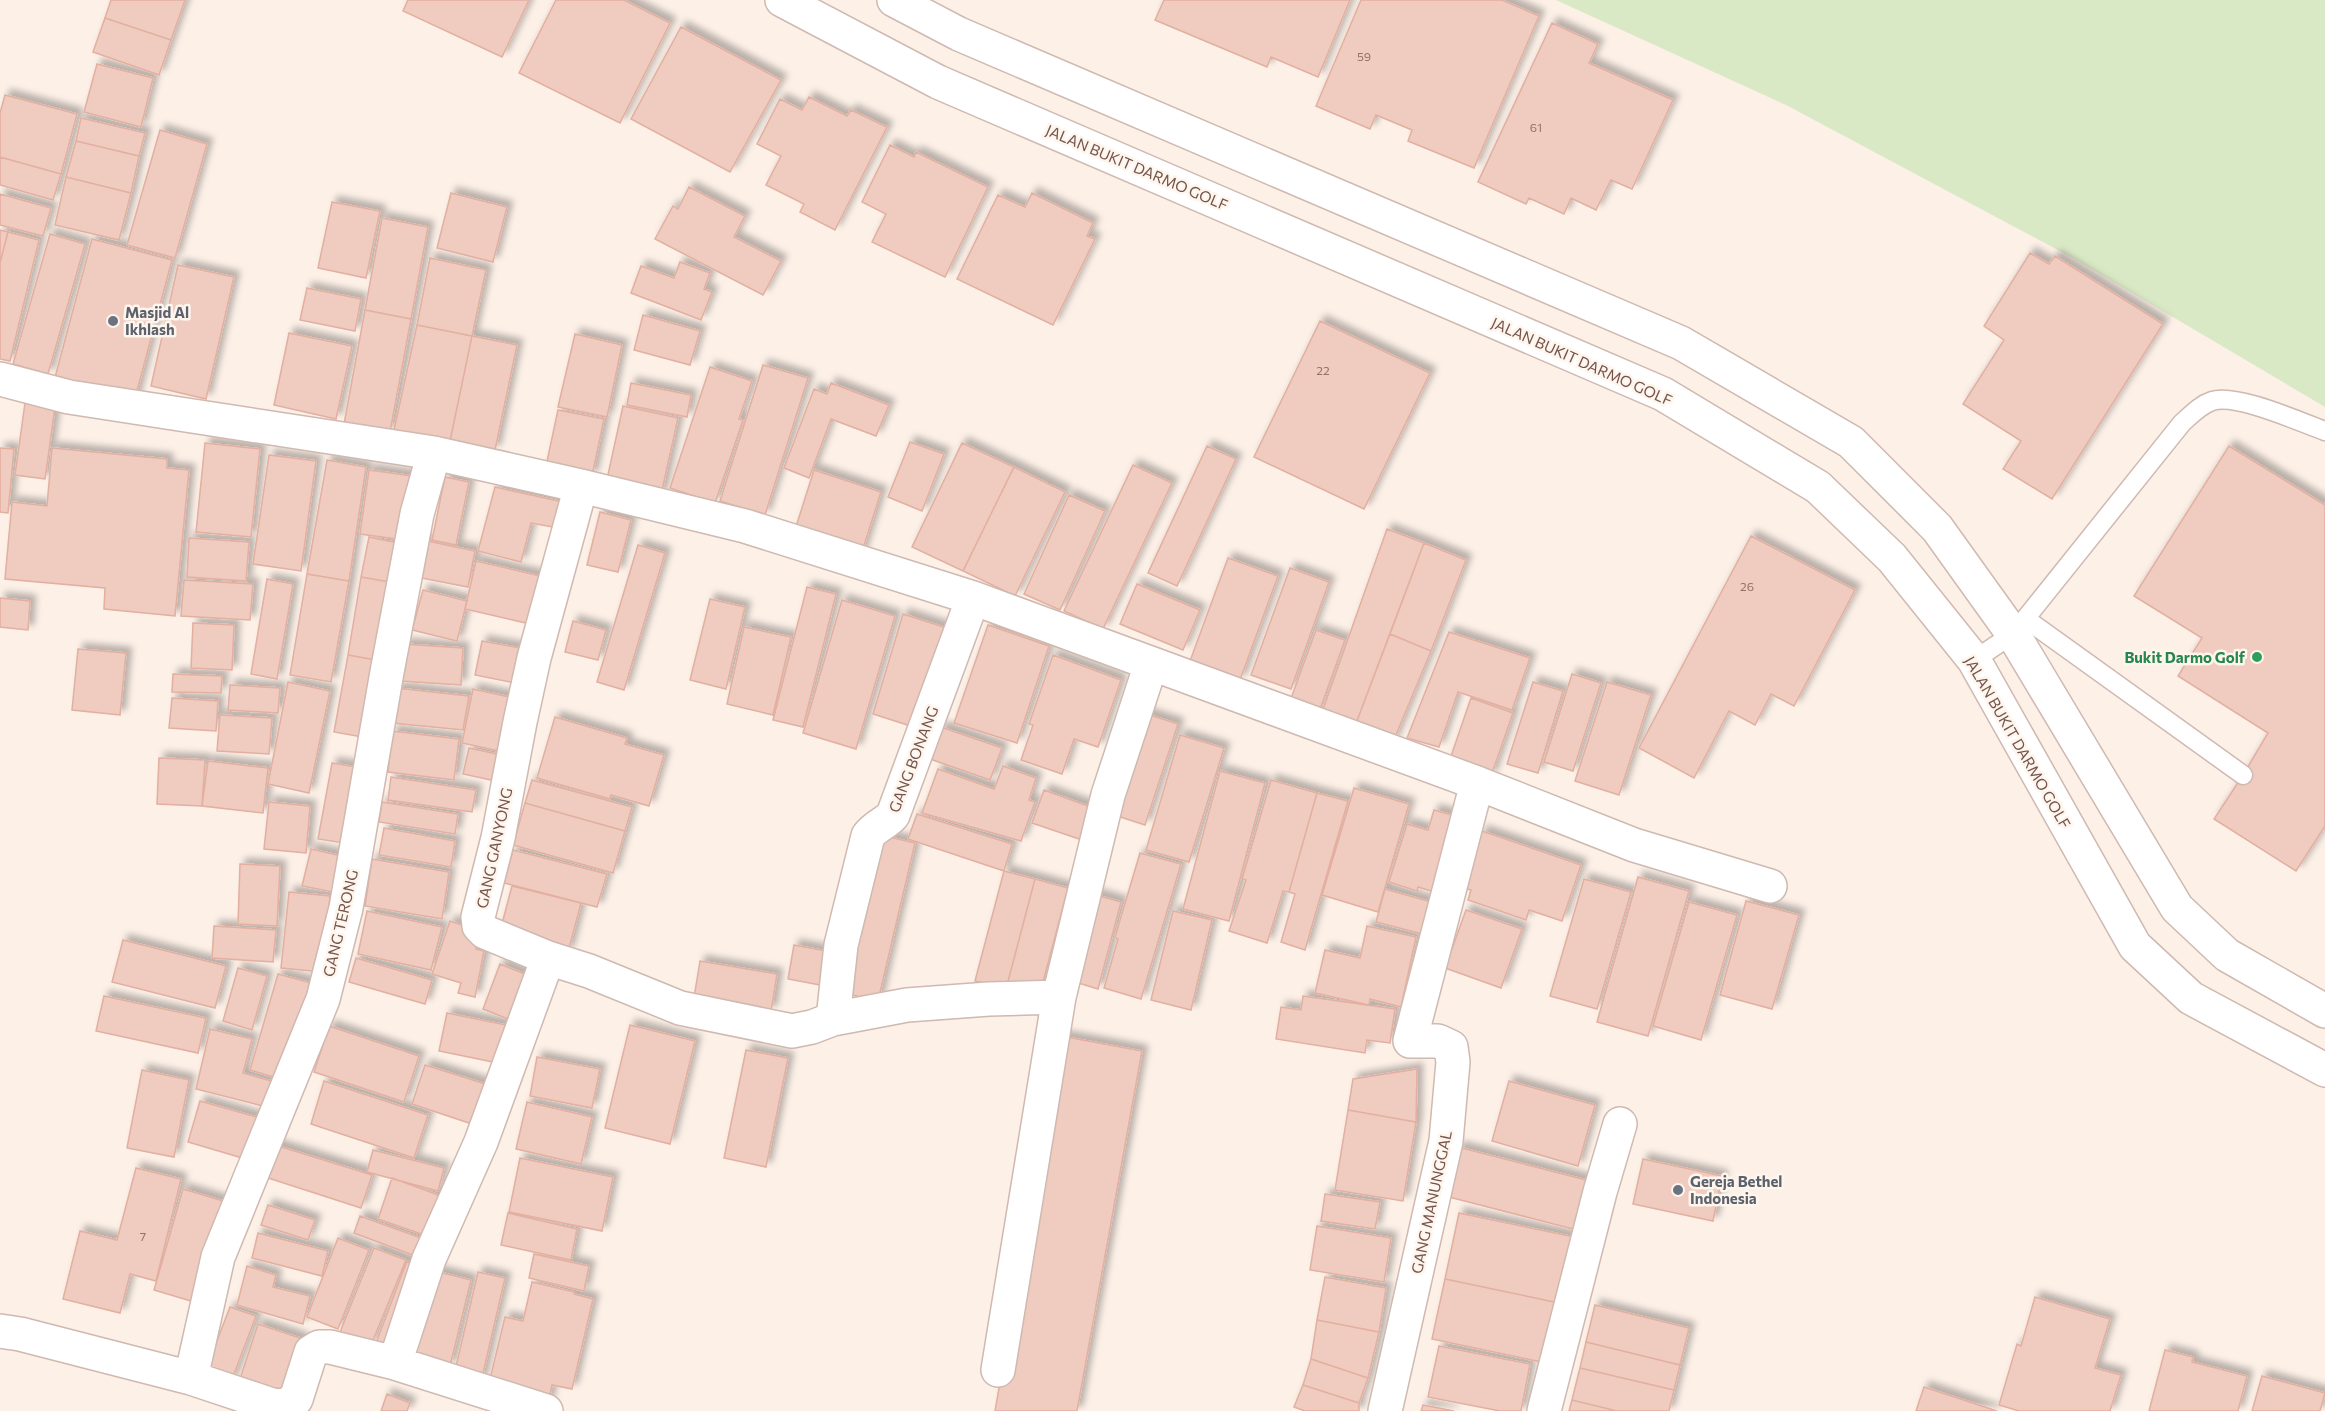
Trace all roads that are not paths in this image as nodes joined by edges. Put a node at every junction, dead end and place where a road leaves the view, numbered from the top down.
1 (782, 0) edge
2 (894, 0) edge
3 (0, 380) edge
4 (2325, 431) edge
5 (434, 453) junction
6 (581, 486) junction
7 (973, 598) junction
8 (2020, 627) junction
9 (1974, 660) junction
10 (1151, 664) junction
11 (2243, 775) dead end
12 (1477, 783) junction
13 (1770, 886) dead end
14 (548, 958) junction
15 (1059, 998) junction
16 (2325, 1011) edge
17 (833, 1019) junction
18 (2325, 1070) edge
19 (1620, 1124) dead end
20 (0, 1331) edge
21 (395, 1363) junction
22 (998, 1370) dead end
23 (191, 1378) junction
24 (546, 1411) edge
25 (1385, 1411) edge
26 (1544, 1411) edge

1 - 9 street, JALAN BUKIT DARMO GOLF
2 - 8 street
3 - 5 street
4 - 8 lane
5 - 6 street
5 - 23 street, GANG TERONG
6 - 7 street
6 - 14 street, GANG GANYONG
7 - 10 street
7 - 17 street, GANG BONANG
8 - 9 lane
8 - 11 lane
8 - 16 street
9 - 18 street, JALAN BUKIT DARMO GOLF
10 - 12 street
10 - 15 street
12 - 13 street
12 - 25 street, GANG MANUNGGAL
14 - 17 street, GANG GANYONG
14 - 21 street
15 - 17 street, GANG GANYONG
15 - 22 street
19 - 26 street
20 - 23 street
21 - 23 street
21 - 24 street

